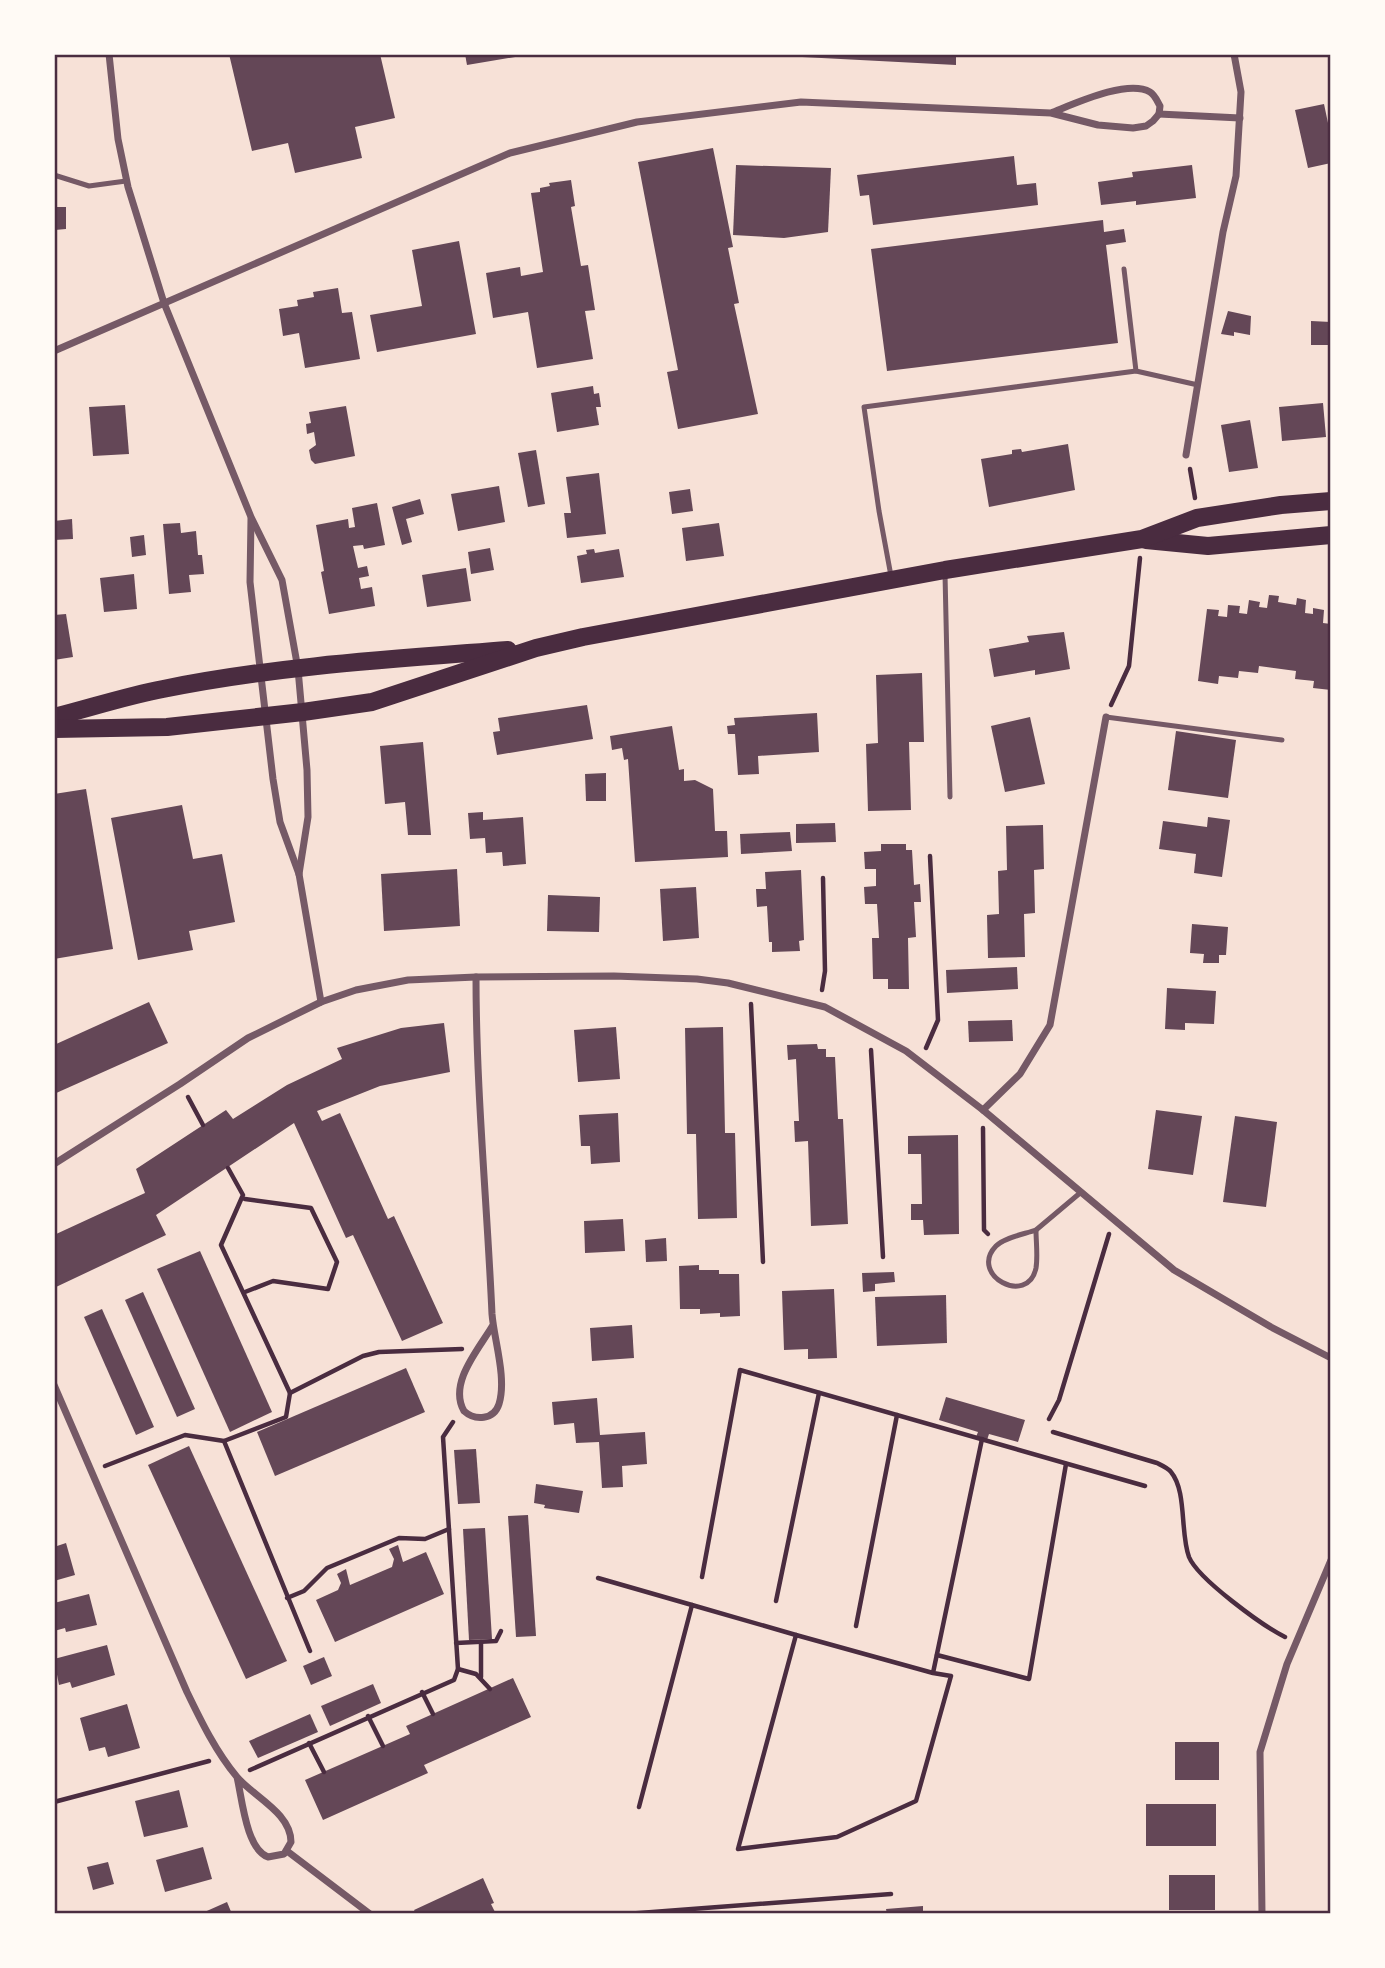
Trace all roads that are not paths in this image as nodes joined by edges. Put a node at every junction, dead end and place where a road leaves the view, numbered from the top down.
1 (109, 54) edge
2 (1234, 54) edge
3 (1051, 113) junction
4 (1159, 114) junction
5 (1240, 118) junction
6 (54, 175) edge
7 (126, 181) junction
8 (1124, 269) dead end
9 (164, 303) junction
10 (54, 351) edge
11 (1136, 371) junction
12 (1198, 385) junction
13 (1186, 455) road end
14 (1331, 501) edge
15 (251, 517) junction
16 (1331, 535) edge
17 (1142, 539) junction
18 (945, 570) junction
19 (892, 580) junction
20 (536, 648) junction
21 (298, 669) junction
22 (262, 673) junction
23 (303, 712) junction
24 (267, 716) junction
25 (54, 717) edge
26 (1106, 717) joint
27 (54, 729) edge
28 (1282, 740) dead end
29 (950, 797) dead end
30 (299, 874) junction
31 (476, 977) junction
32 (321, 1002) junction
33 (983, 1110) junction
34 (54, 1164) edge
35 (1080, 1193) junction
36 (1036, 1230) junction
37 (493, 1325) junction
38 (1331, 1358) edge
39 (54, 1385) edge
40 (1331, 1560) edge
41 (237, 1777) junction
42 (287, 1851) junction
43 (370, 1914) edge
44 (1262, 1914) edge

1 - 7 street
2 - 5 street
3 - 4 street
3 - 4 street
3 - 9 street
4 - 5 street
5 - 12 street
6 - 7 lane
7 - 9 street
8 - 11 lane
9 - 10 street
9 - 15 street
11 - 12 lane
11 - 19 lane
12 - 13 street
14 - 17 main road
15 - 21 street
15 - 22 street
16 - 17 main road
17 - 18 main road
18 - 19 main road
18 - 29 lane
19 - 20 main road
20 - 21 main road
20 - 23 main road
21 - 22 main road
21 - 23 street
22 - 24 street
22 - 25 main road
23 - 24 main road
23 - 30 street
24 - 27 main road
24 - 30 street
26 - 28 lane
26 - 33 street
30 - 32 street
31 - 32 street
31 - 33 street
31 - 37 street
32 - 34 street
33 - 35 street
35 - 36 lane
35 - 38 street
36 - 36 lane
37 - 37 street
39 - 41 street
40 - 44 street
41 - 42 street
41 - 42 street
42 - 43 street

